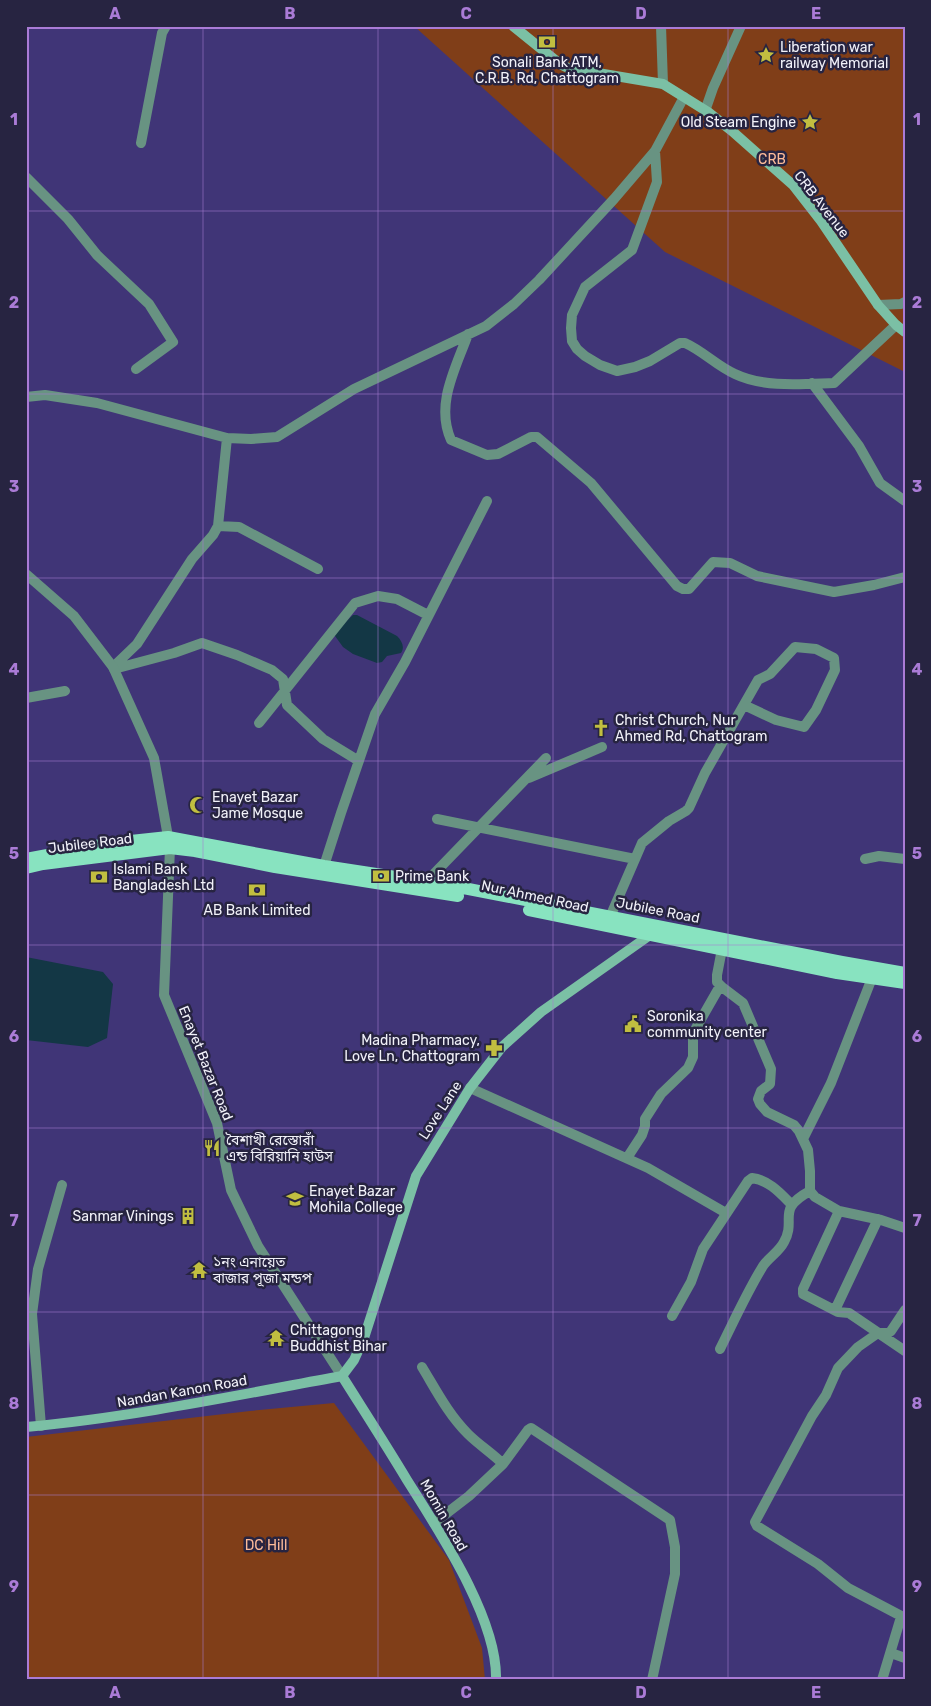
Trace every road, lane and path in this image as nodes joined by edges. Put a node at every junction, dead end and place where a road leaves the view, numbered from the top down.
1 (166, 26) edge
2 (513, 26) edge
3 (661, 26) edge
4 (741, 26) edge
5 (746, 26) edge
6 (735, 42) junction
7 (663, 84) junction
8 (684, 97) junction
9 (705, 111) junction
10 (141, 143) dead end
11 (655, 151) junction
12 (26, 178) edge
13 (905, 302) edge
14 (878, 305) junction
15 (896, 325) junction
16 (905, 332) edge
17 (468, 334) junction
18 (136, 369) dead end
19 (812, 383) junction
20 (26, 397) edge
21 (227, 438) junction
22 (905, 500) edge
23 (487, 501) dead end
24 (218, 526) junction
25 (318, 569) dead end
26 (26, 574) edge
27 (905, 577) edge
28 (428, 615) junction
29 (114, 668) junction
30 (65, 691) dead end
31 (285, 691) junction
32 (26, 698) edge
33 (744, 705) junction
34 (259, 723) dead end
35 (602, 747) dead end
36 (546, 758) dead end
37 (359, 761) junction
38 (525, 780) junction
39 (437, 819) dead end
40 (478, 828) junction
41 (165, 845) junction
42 (26, 859) edge
43 (635, 859) junction
44 (865, 859) dead end
45 (905, 859) edge
46 (324, 866) junction
47 (26, 868) edge
48 (426, 882) junction
49 (610, 917) junction
50 (650, 930) junction
51 (722, 949) junction
52 (905, 973) edge
53 (872, 978) junction
54 (905, 983) edge
55 (720, 986) junction
56 (470, 1088) junction
57 (803, 1139) junction
58 (627, 1158) junction
59 (62, 1184) dead end
60 (810, 1191) junction
61 (792, 1205) junction
62 (839, 1211) junction
63 (726, 1213) junction
64 (878, 1219) junction
65 (905, 1228) edge
66 (835, 1310) junction
67 (905, 1310) edge
68 (672, 1316) dead end
69 (878, 1333) junction
70 (720, 1349) dead end
71 (905, 1351) edge
72 (422, 1367) dead end
73 (342, 1376) junction
74 (41, 1426) junction
75 (26, 1427) edge
76 (503, 1464) junction
77 (434, 1523) junction
78 (903, 1618) edge
79 (891, 1653) junction
80 (905, 1658) edge
81 (496, 1680) edge
82 (652, 1680) edge
83 (882, 1680) edge

1 - 10 street
2 - 7 main road, CRB Avenue
3 - 7 street
4 - 6 street
5 - 6 street
6 - 9 street
7 - 8 main road, CRB Avenue
8 - 9 main road, CRB Avenue
8 - 11 street
9 - 14 main road, CRB Avenue
11 - 17 street
11 - 19 street
12 - 18 street
13 - 14 street
14 - 15 main road, CRB Avenue
15 - 16 main road, CRB Avenue
15 - 19 street
17 - 21 street
17 - 27 street
19 - 22 street
20 - 21 street
21 - 24 street
23 - 28 street
24 - 25 street
24 - 29 street
26 - 29 street, Enayet Bazar Road
28 - 31 street
28 - 37 street
29 - 31 street
29 - 41 street, Enayet Bazar Road
30 - 32 street
31 - 34 street
31 - 37 street
33 - 33 street
33 - 43 street
35 - 38 street
36 - 38 street
37 - 46 street
38 - 40 street
39 - 40 street
40 - 43 street
40 - 48 street
41 - 42 main road
41 - 46 main road, Jubilee Road
41 - 47 main road, Jubilee Road
41 - 50 main road, Nur Ahmed Road
41 - 73 street, Enayet Bazar Road
43 - 49 street
44 - 45 street
46 - 48 main road, Jubilee Road
48 - 49 main road, Jubilee Road
49 - 50 main road, Jubilee Road
50 - 51 main road, Nur Ahmed Road
50 - 52 main road, Jubilee Road
50 - 56 main road, Love Lane
51 - 53 main road, Nur Ahmed Road
51 - 55 street
53 - 54 main road, Nur Ahmed Road
53 - 57 street
55 - 57 street
55 - 58 street
56 - 58 street
56 - 73 main road, Love Lane
57 - 60 street
58 - 63 street
59 - 74 street
60 - 61 street
60 - 62 street
61 - 63 street
61 - 70 street
62 - 64 street
62 - 66 street
63 - 68 street
64 - 65 street
64 - 66 street
66 - 69 street
67 - 69 street
69 - 71 street
69 - 78 street
72 - 76 street
73 - 74 main road, Nandan Kanon Road
73 - 77 main road, Momin Road
74 - 75 main road, Nandan Kanon Road
76 - 77 street
76 - 82 street
77 - 81 main road, Momin Road
78 - 79 street
79 - 80 street
79 - 83 street

